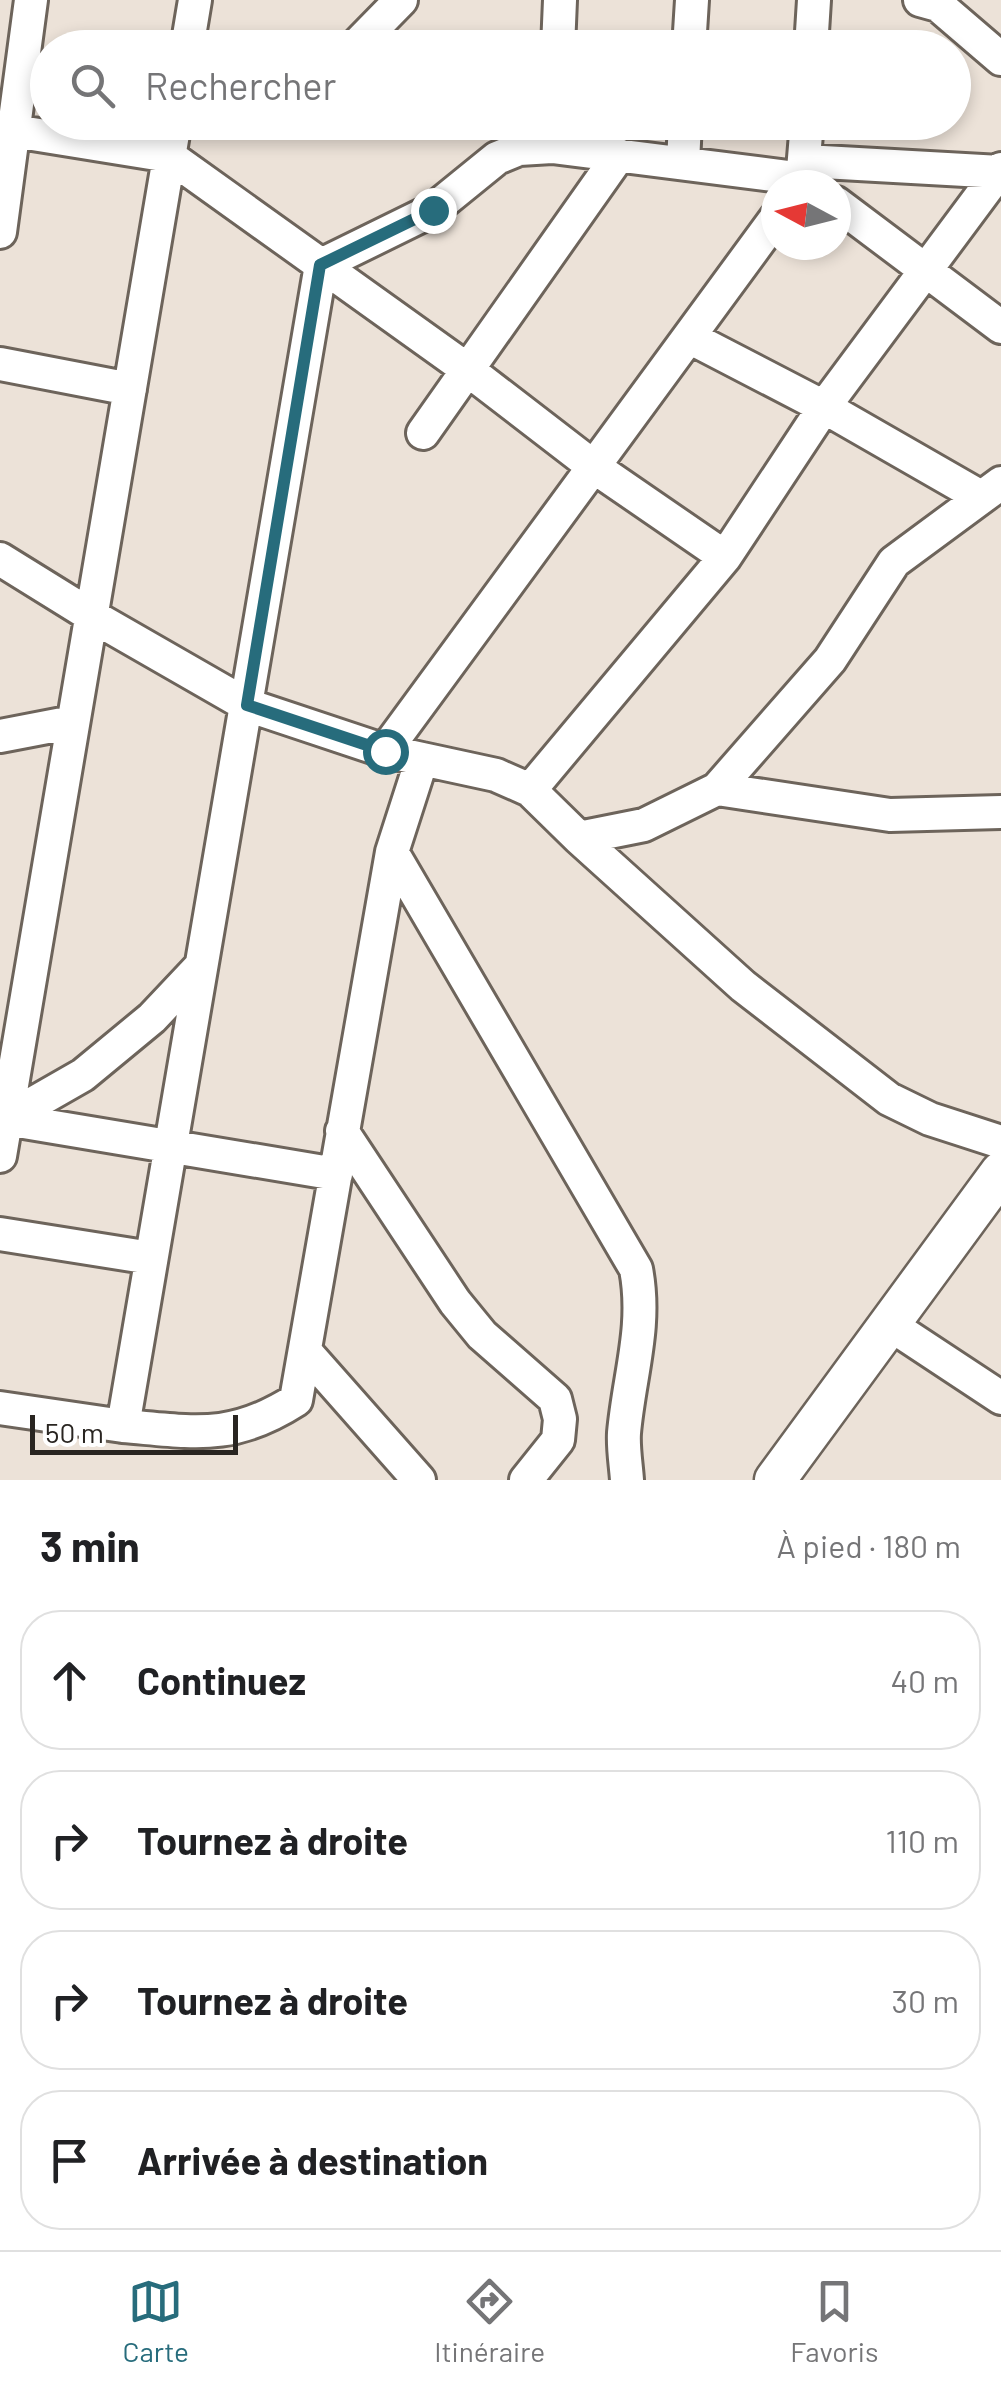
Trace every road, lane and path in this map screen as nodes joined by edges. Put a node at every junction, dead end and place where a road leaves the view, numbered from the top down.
1 (32, 0) edge
2 (196, 0) edge
3 (401, 0) edge
4 (560, 0) edge
5 (692, 0) edge
6 (814, 0) edge
7 (920, 0) edge
8 (191, 30) edge
9 (372, 30) edge
10 (559, 30) edge
11 (690, 30) edge
12 (812, 30) edge
13 (967, 30) edge
14 (971, 33) edge
15 (1001, 59) edge
16 (14, 131) junction
17 (30, 134) edge
18 (70, 140) edge
19 (172, 140) edge
20 (539, 140) edge
21 (572, 140) edge
22 (684, 140) edge
23 (807, 140) edge
24 (619, 155) junction
25 (169, 156) junction
26 (683, 163) junction
27 (806, 170) edge
28 (761, 172) edge
29 (851, 179) edge
30 (997, 185) edge
31 (851, 214) edge
32 (0, 232) edge
33 (761, 238) edge
34 (320, 265) junction
35 (925, 270) junction
36 (1001, 327) edge
37 (688, 338) junction
38 (0, 364) edge
39 (468, 370) junction
40 (130, 389) junction
41 (824, 406) junction
42 (422, 433) dead end
43 (594, 467) junction
44 (990, 490) edge
45 (725, 557) junction
46 (0, 559) edge
47 (92, 616) junction
48 (247, 705) junction
49 (74, 722) junction
50 (0, 736) edge
51 (385, 751) junction
52 (422, 760) junction
53 (716, 789) junction
54 (530, 790) junction
55 (1001, 812) edge
56 (579, 838) junction
57 (392, 852) junction
58 (201, 966) junction
59 (342, 1130) junction
60 (1001, 1142) edge
61 (2, 1143) edge
62 (170, 1146) junction
63 (1001, 1172) edge
64 (336, 1174) junction
65 (0, 1234) edge
66 (151, 1258) junction
67 (890, 1324) junction
68 (305, 1352) junction
69 (1001, 1398) edge
70 (0, 1408) edge
71 (122, 1426) junction
72 (419, 1480) edge
73 (526, 1480) edge
74 (627, 1480) edge
75 (775, 1480) edge

1 - 16 street
2 - 8 street
3 - 9 street
4 - 10 street
5 - 11 street
6 - 12 street
7 - 13 street
14 - 15 street
16 - 17 street
16 - 32 street
18 - 25 street
19 - 25 street
20 - 34 street
21 - 24 street
22 - 26 street
23 - 27 street
24 - 26 street
24 - 39 street
25 - 34 street
25 - 40 street
26 - 28 street
29 - 30 street
30 - 35 street
31 - 35 street
33 - 37 street
34 - 39 street
34 - 48 street
35 - 36 street
35 - 41 street
37 - 41 street
37 - 43 street
38 - 40 street
39 - 42 street
39 - 43 street
40 - 47 street
41 - 44 street
41 - 45 street
43 - 45 street
43 - 51 street
44 - 53 street
45 - 54 street
46 - 47 street
47 - 48 street
47 - 49 street
48 - 51 street
48 - 58 street
49 - 50 street
49 - 61 street
51 - 52 street
52 - 54 street
52 - 57 street
53 - 55 street
53 - 56 street
54 - 56 street
56 - 60 street
57 - 59 street
57 - 74 street
58 - 61 street
58 - 62 street
59 - 64 street
59 - 73 street
61 - 62 street
62 - 64 street
62 - 66 street
63 - 67 street
64 - 68 street
65 - 66 street
66 - 71 street
67 - 69 street
67 - 75 street
68 - 71 street
68 - 72 street
70 - 71 street

